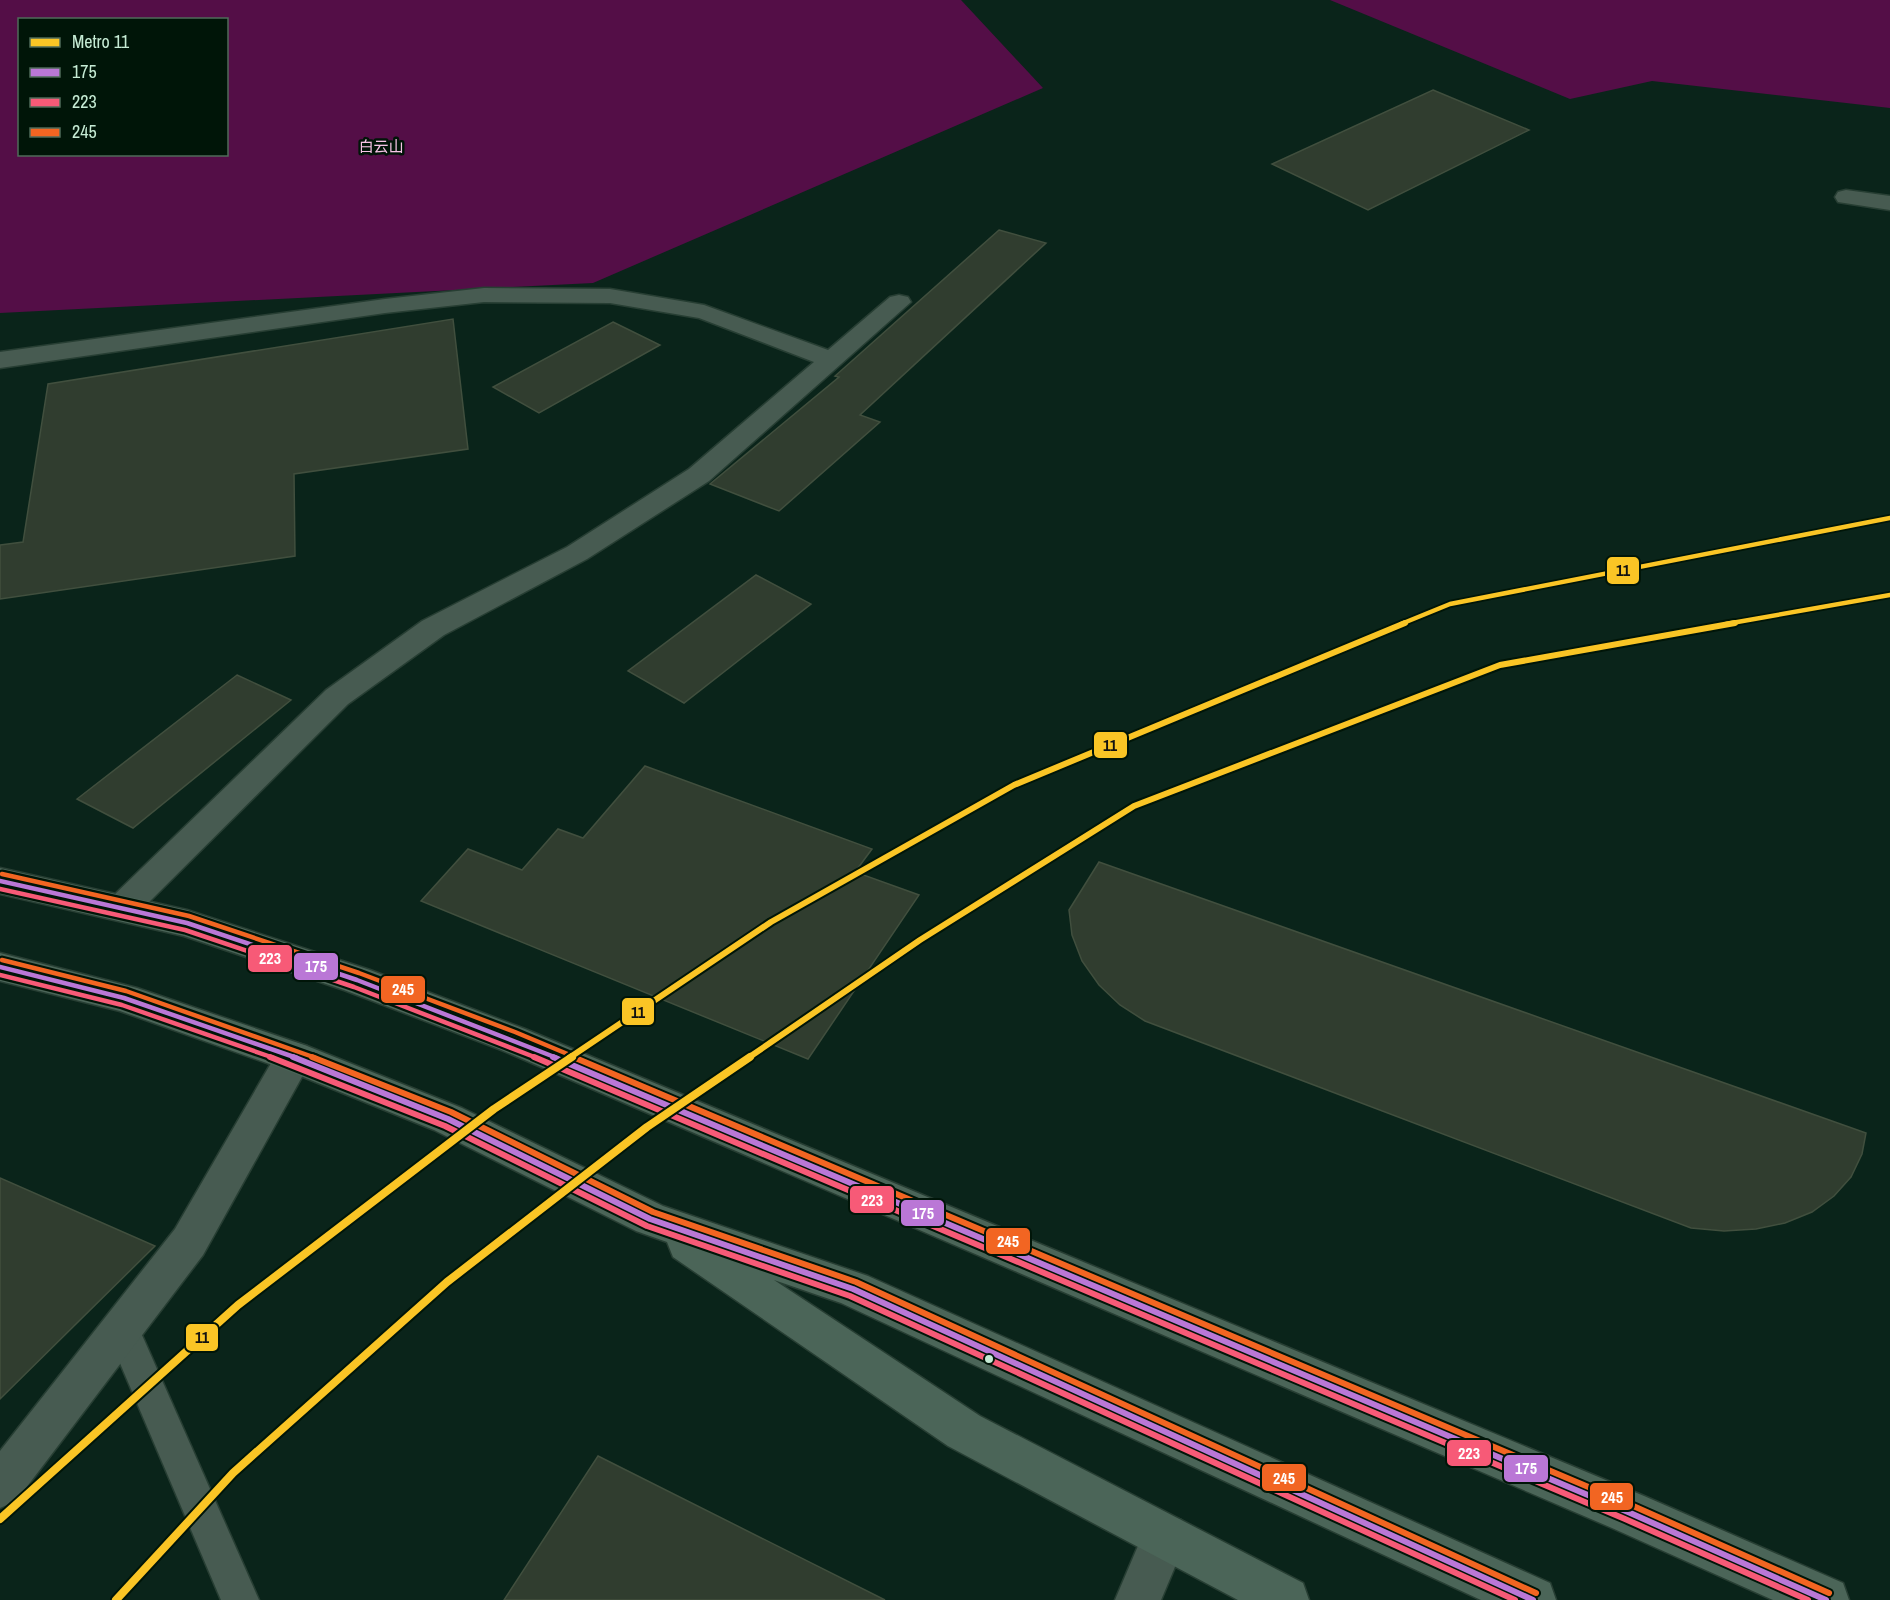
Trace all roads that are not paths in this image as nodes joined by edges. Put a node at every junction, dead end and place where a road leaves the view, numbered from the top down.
1 (1846, 197) dead end
2 (1890, 203) edge
3 (899, 302) dead end
4 (0, 360) edge
5 (832, 360) junction
6 (0, 881) edge
7 (122, 908) junction
8 (0, 967) edge
9 (294, 1057) junction
10 (650, 1219) junction
11 (122, 1328) junction
12 (0, 1486) edge
13 (1165, 1536) junction
14 (240, 1600) edge
15 (1138, 1600) edge
16 (1286, 1600) edge
17 (1533, 1600) edge
18 (1826, 1600) edge

1 - 2 street
3 - 5 street
4 - 5 street
5 - 7 street
6 - 7 main road
7 - 18 main road
8 - 9 main road
9 - 10 main road
9 - 11 street
10 - 13 main road
10 - 17 main road
11 - 12 street
11 - 14 lane
13 - 15 street
13 - 16 main road

